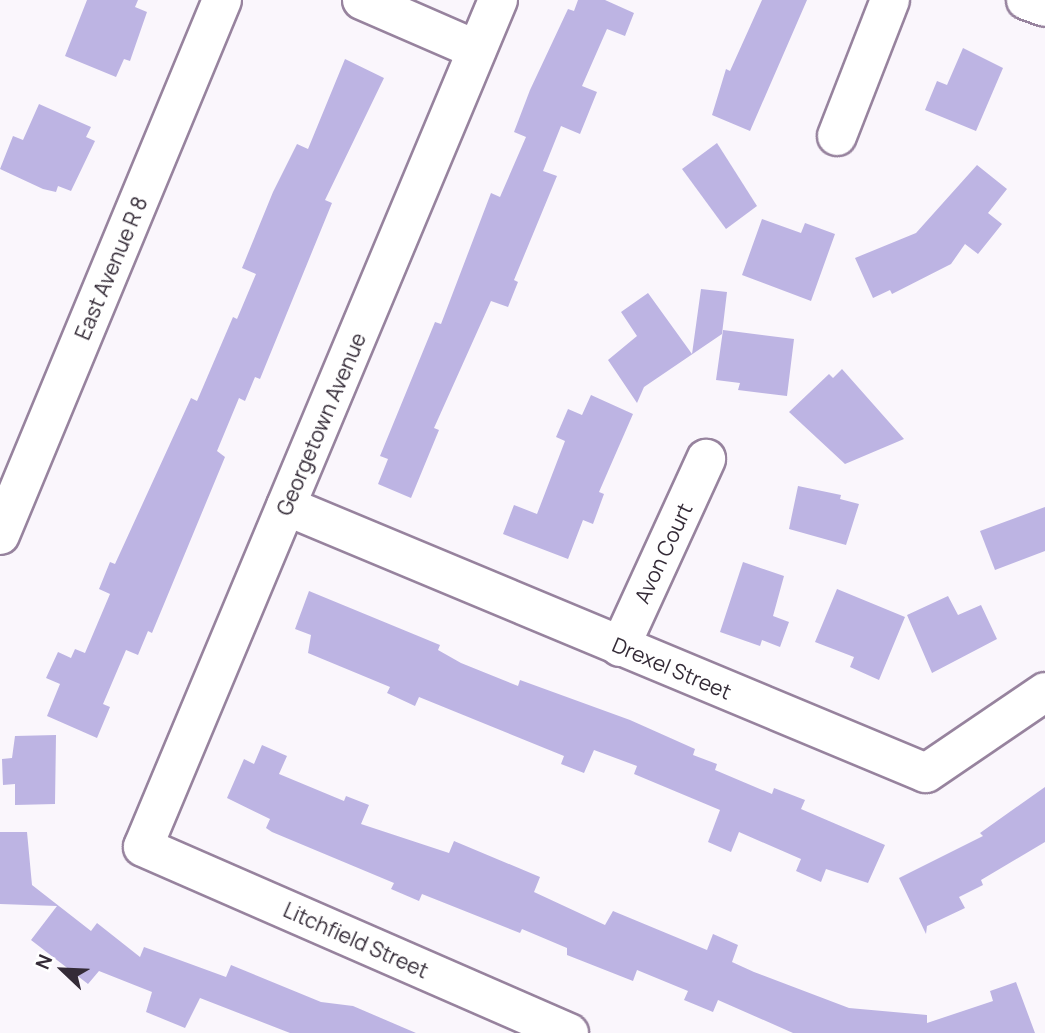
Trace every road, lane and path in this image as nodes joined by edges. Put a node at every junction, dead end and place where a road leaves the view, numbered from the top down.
1 (222, 0) edge
2 (362, 0) edge
3 (498, 0) edge
4 (891, 0) edge
5 (1026, 0) edge
6 (1045, 8) edge
7 (477, 50) junction
8 (837, 136) dead end
9 (706, 459) dead end
10 (286, 506) junction
11 (0, 535) edge
12 (620, 647) junction
13 (1045, 692) edge
14 (143, 847) joint
15 (569, 1033) edge

1 - 11 street, East Avenue R 8
2 - 7 street
3 - 7 street, Georgetown Avenue
4 - 8 street
5 - 6 street
7 - 10 street, Georgetown Avenue
9 - 12 street, Avon Court
10 - 12 street, Drexel Street
10 - 14 street, Georgetown Avenue
12 - 13 street, Drexel Street
14 - 15 street, Litchfield Street

